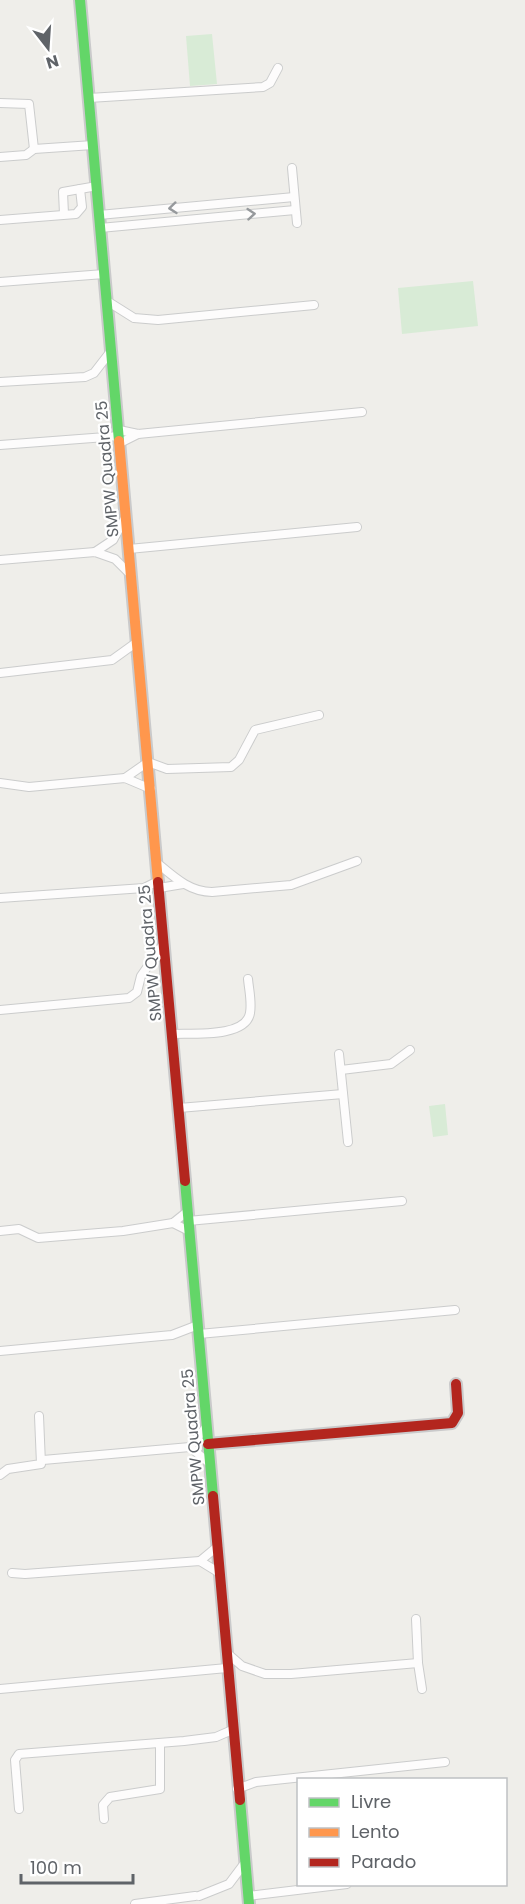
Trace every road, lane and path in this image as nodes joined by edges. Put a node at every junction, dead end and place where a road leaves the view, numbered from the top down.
1 (80, 0) edge
2 (278, 68) dead end
3 (89, 98) junction
4 (0, 103) edge
5 (93, 145) junction
6 (34, 149) junction
7 (0, 157) edge
8 (292, 168) dead end
9 (97, 186) junction
10 (80, 189) junction
11 (294, 196) junction
12 (217, 204) junction
13 (296, 210) junction
14 (136, 211) junction
15 (64, 214) junction
16 (99, 215) junction
17 (218, 217) junction
18 (0, 220) edge
19 (297, 223) dead end
20 (137, 225) junction
21 (100, 228) junction
22 (104, 274) junction
23 (0, 282) edge
24 (107, 301) junction
25 (314, 305) dead end
26 (111, 351) junction
27 (0, 382) edge
28 (362, 412) dead end
29 (138, 434) junction
30 (119, 436) junction
31 (0, 445) edge
32 (126, 515) junction
33 (357, 527) dead end
34 (129, 549) junction
35 (95, 552) junction
36 (0, 560) edge
37 (132, 577) junction
38 (137, 642) junction
39 (0, 673) edge
40 (319, 715) dead end
41 (148, 762) junction
42 (125, 778) junction
43 (0, 783) edge
44 (151, 789) junction
45 (357, 861) dead end
46 (156, 862) junction
47 (183, 884) junction
48 (159, 887) junction
49 (0, 898) edge
50 (164, 943) junction
51 (248, 979) dead end
52 (0, 1011) edge
53 (172, 1034) junction
54 (410, 1050) dead end
55 (339, 1054) dead end
56 (341, 1070) junction
57 (343, 1094) junction
58 (179, 1108) junction
59 (348, 1142) dead end
60 (402, 1201) dead end
61 (188, 1221) junction
62 (173, 1223) junction
63 (0, 1231) edge
64 (455, 1310) dead end
65 (198, 1329) junction
66 (0, 1351) edge
67 (456, 1384) dead end
68 (39, 1416) dead end
69 (206, 1427) junction
70 (208, 1444) junction
71 (190, 1447) junction
72 (43, 1460) junction
73 (210, 1464) junction
74 (0, 1475) edge
75 (218, 1546) junction
76 (200, 1561) junction
77 (218, 1572) junction
78 (12, 1573) dead end
79 (417, 1619) dead end
80 (226, 1652) junction
81 (417, 1663) junction
82 (227, 1668) junction
83 (0, 1689) edge
84 (422, 1689) dead end
85 (232, 1730) junction
86 (216, 1737) junction
87 (160, 1743) junction
88 (233, 1744) junction
89 (445, 1762) dead end
90 (237, 1784) junction
91 (18, 1809) dead end
92 (104, 1819) dead end
93 (244, 1863) junction
94 (335, 1886) edge
95 (249, 1900) edge
96 (135, 1904) edge

1 - 3 street, SMPW Quadra 25
2 - 3 street
3 - 5 street, SMPW Quadra 25
4 - 6 street
5 - 6 street
5 - 9 street, SMPW Quadra 25
6 - 7 street
8 - 11 street
9 - 10 street
9 - 16 street, SMPW Quadra 25
10 - 15 street
10 - 15 street
11 - 12 street
11 - 13 street
12 -> 14 street
12 - 17 street
17 -> 13 street
13 - 19 street
14 - 16 street
14 - 20 street
15 - 18 street
16 - 21 street, SMPW Quadra 25
17 - 20 street
20 - 21 street
21 - 22 street, SMPW Quadra 25
22 - 23 street
22 - 24 street, SMPW Quadra 25
24 - 25 street
24 - 26 street, SMPW Quadra 25
26 - 27 street
26 - 30 street, SMPW Quadra 25
28 - 29 street
29 - 30 street
29 - 30 street
30 - 31 street
30 - 32 street, SMPW Quadra 25
32 - 34 street, SMPW Quadra 25
32 - 35 street
33 - 34 street
34 - 37 street, SMPW Quadra 25
35 - 36 street
35 - 37 street
37 - 38 street, SMPW Quadra 25
38 - 39 street
38 - 41 street, SMPW Quadra 25
40 - 41 street
41 - 42 street
41 - 44 street, SMPW Quadra 25
42 - 43 street
42 - 44 street
44 - 46 street, SMPW Quadra 25
45 - 47 street
46 - 47 street
46 - 48 street, SMPW Quadra 25
47 - 48 street
48 - 49 street
48 - 50 street, SMPW Quadra 25
50 - 52 street
50 - 53 street, SMPW Quadra 25
51 - 53 street
53 - 58 street, SMPW Quadra 25
54 - 56 street
55 - 56 street
56 - 57 street
57 - 58 street
57 - 59 street
58 - 61 street, SMPW Quadra 25
60 - 61 street
61 - 62 street
61 - 62 street
61 - 65 street, SMPW Quadra 25
62 - 63 street
64 - 65 street
65 - 66 street
65 - 69 street, SMPW Quadra 25
67 - 70 street
68 - 72 street
69 - 70 street, SMPW Quadra 25
69 - 71 street
70 - 73 street, SMPW Quadra 25
71 - 72 street
71 - 73 street
72 - 74 street
73 - 75 street, SMPW Quadra 25
75 - 76 street
75 - 77 street, SMPW Quadra 25
76 - 77 street
76 - 78 street
77 - 80 street, SMPW Quadra 25
79 - 81 street
80 - 81 street
80 - 82 street, SMPW Quadra 25
81 - 84 street
82 - 83 street
82 - 85 street, SMPW Quadra 25
85 - 86 street
85 - 88 street, SMPW Quadra 25
86 - 87 street
86 - 88 street
87 - 91 street
87 - 92 street
88 - 90 street, SMPW Quadra 25
89 - 90 street
90 - 93 street, SMPW Quadra 25
93 - 95 street, SMPW Quadra 25
93 - 96 street
94 - 95 street

